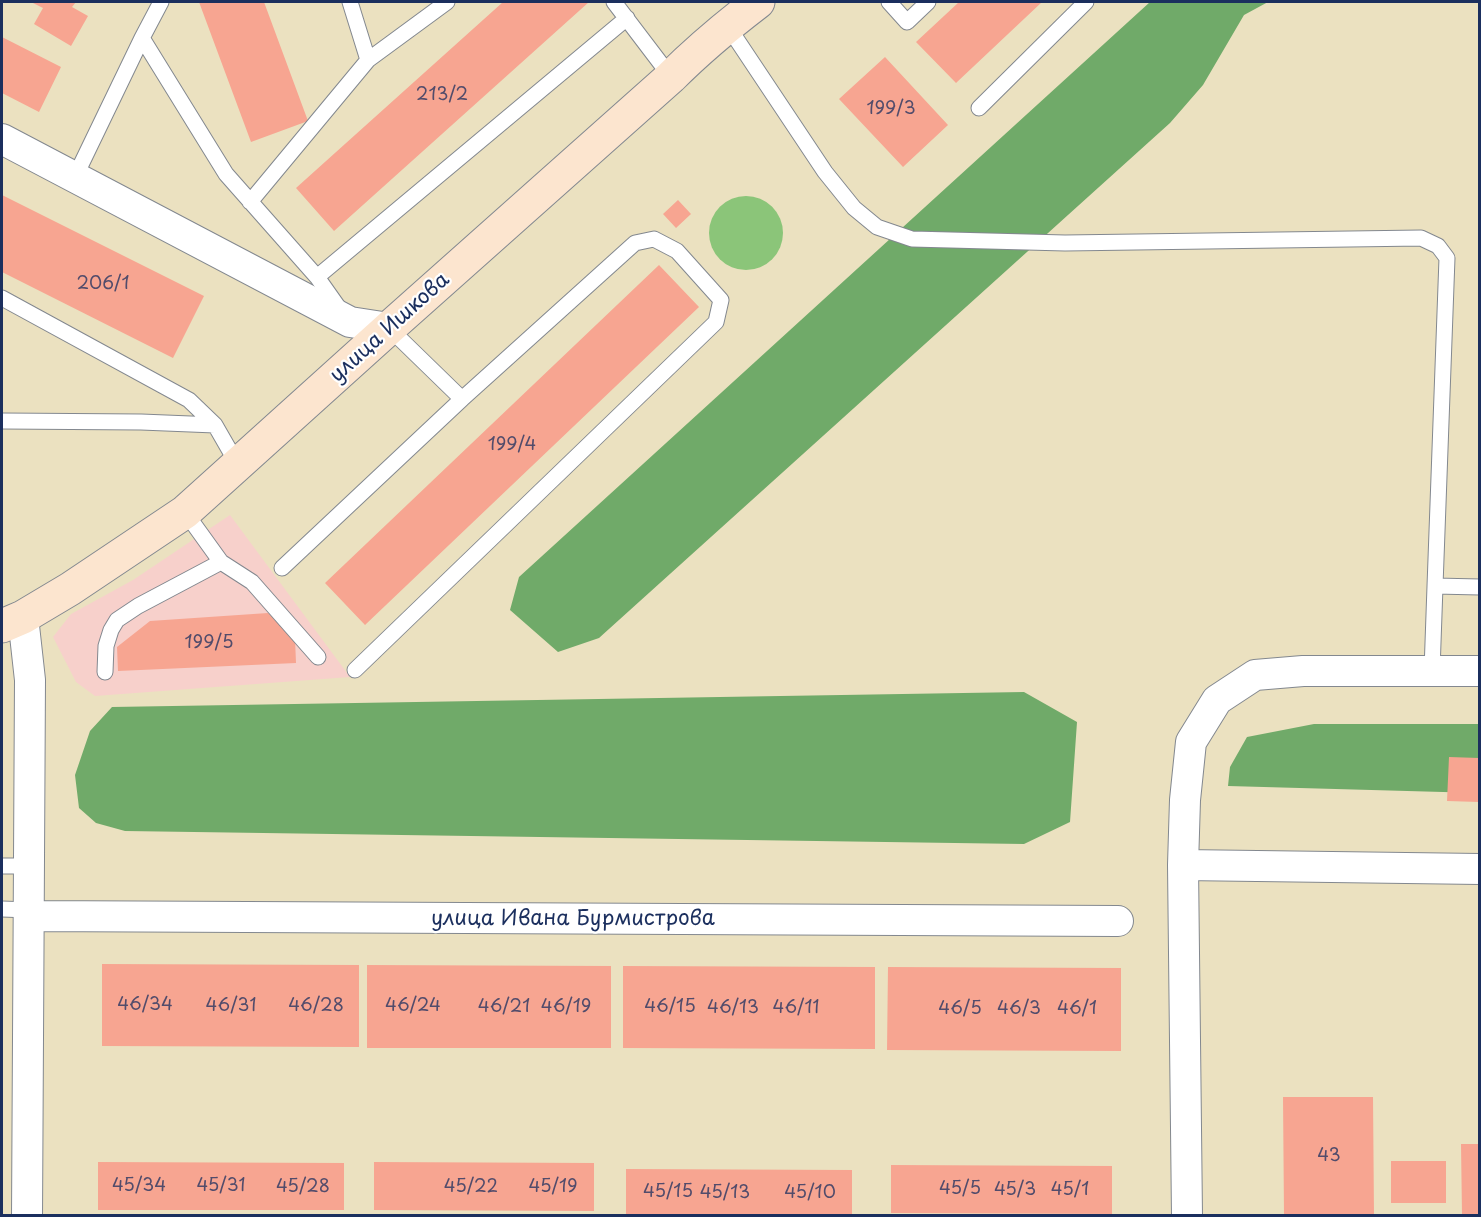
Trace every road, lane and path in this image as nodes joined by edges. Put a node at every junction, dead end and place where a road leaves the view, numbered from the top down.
1 (161, 2) edge
2 (350, 2) edge
3 (447, 2) edge
4 (614, 2) edge
5 (758, 2) edge
6 (889, 2) edge
7 (928, 2) edge
8 (1086, 2) edge
9 (724, 13) edge
10 (627, 18) junction
11 (142, 39) junction
12 (368, 60) junction
13 (671, 77) junction
14 (979, 108) dead end
15 (2, 139) edge
16 (75, 177) junction
17 (250, 202) junction
18 (317, 277) junction
19 (2, 298) edge
20 (350, 322) junction
21 (389, 328) junction
22 (462, 399) junction
23 (2, 421) edge
24 (215, 425) junction
25 (238, 465) junction
26 (185, 512) junction
27 (221, 562) junction
28 (282, 568) dead end
29 (1435, 586) junction
30 (1479, 587) edge
31 (12, 622) edge
32 (318, 657) dead end
33 (356, 670) dead end
34 (1479, 670) edge
35 (1432, 671) junction
36 (105, 672) dead end
37 (1183, 864) junction
38 (15, 866) edge
39 (1479, 869) edge
40 (20, 912) edge
41 (1118, 921) dead end
42 (27, 1215) edge
43 (1187, 1215) edge

1 - 11 lane
2 - 12 lane
3 - 12 lane
4 - 10 lane
5 - 9 street, улица Ишкова
6 - 7 lane
8 - 14 lane
9 - 13 street, улица Ишкова
9 - 29 lane
10 - 13 lane
10 - 18 lane
11 - 16 lane
11 - 17 lane
12 - 17 lane
13 - 21 street, улица Ишкова
15 - 16 street
16 - 20 street
17 - 18 lane
18 - 20 lane
19 - 24 lane
20 - 21 street
21 - 22 lane
21 - 25 street, улица Ишкова
22 - 28 lane
22 - 33 lane
23 - 24 lane
24 - 25 lane
25 - 26 street, улица Ишкова
26 - 27 lane
26 - 31 street, улица Ишкова
27 - 32 lane
27 - 36 lane
29 - 30 lane
29 - 35 lane
31 - 38 street
34 - 35 street
35 - 37 street
37 - 39 street
37 - 43 street
38 - 40 street
40 - 41 street, улица Ивана Бурмистрова
40 - 42 street

